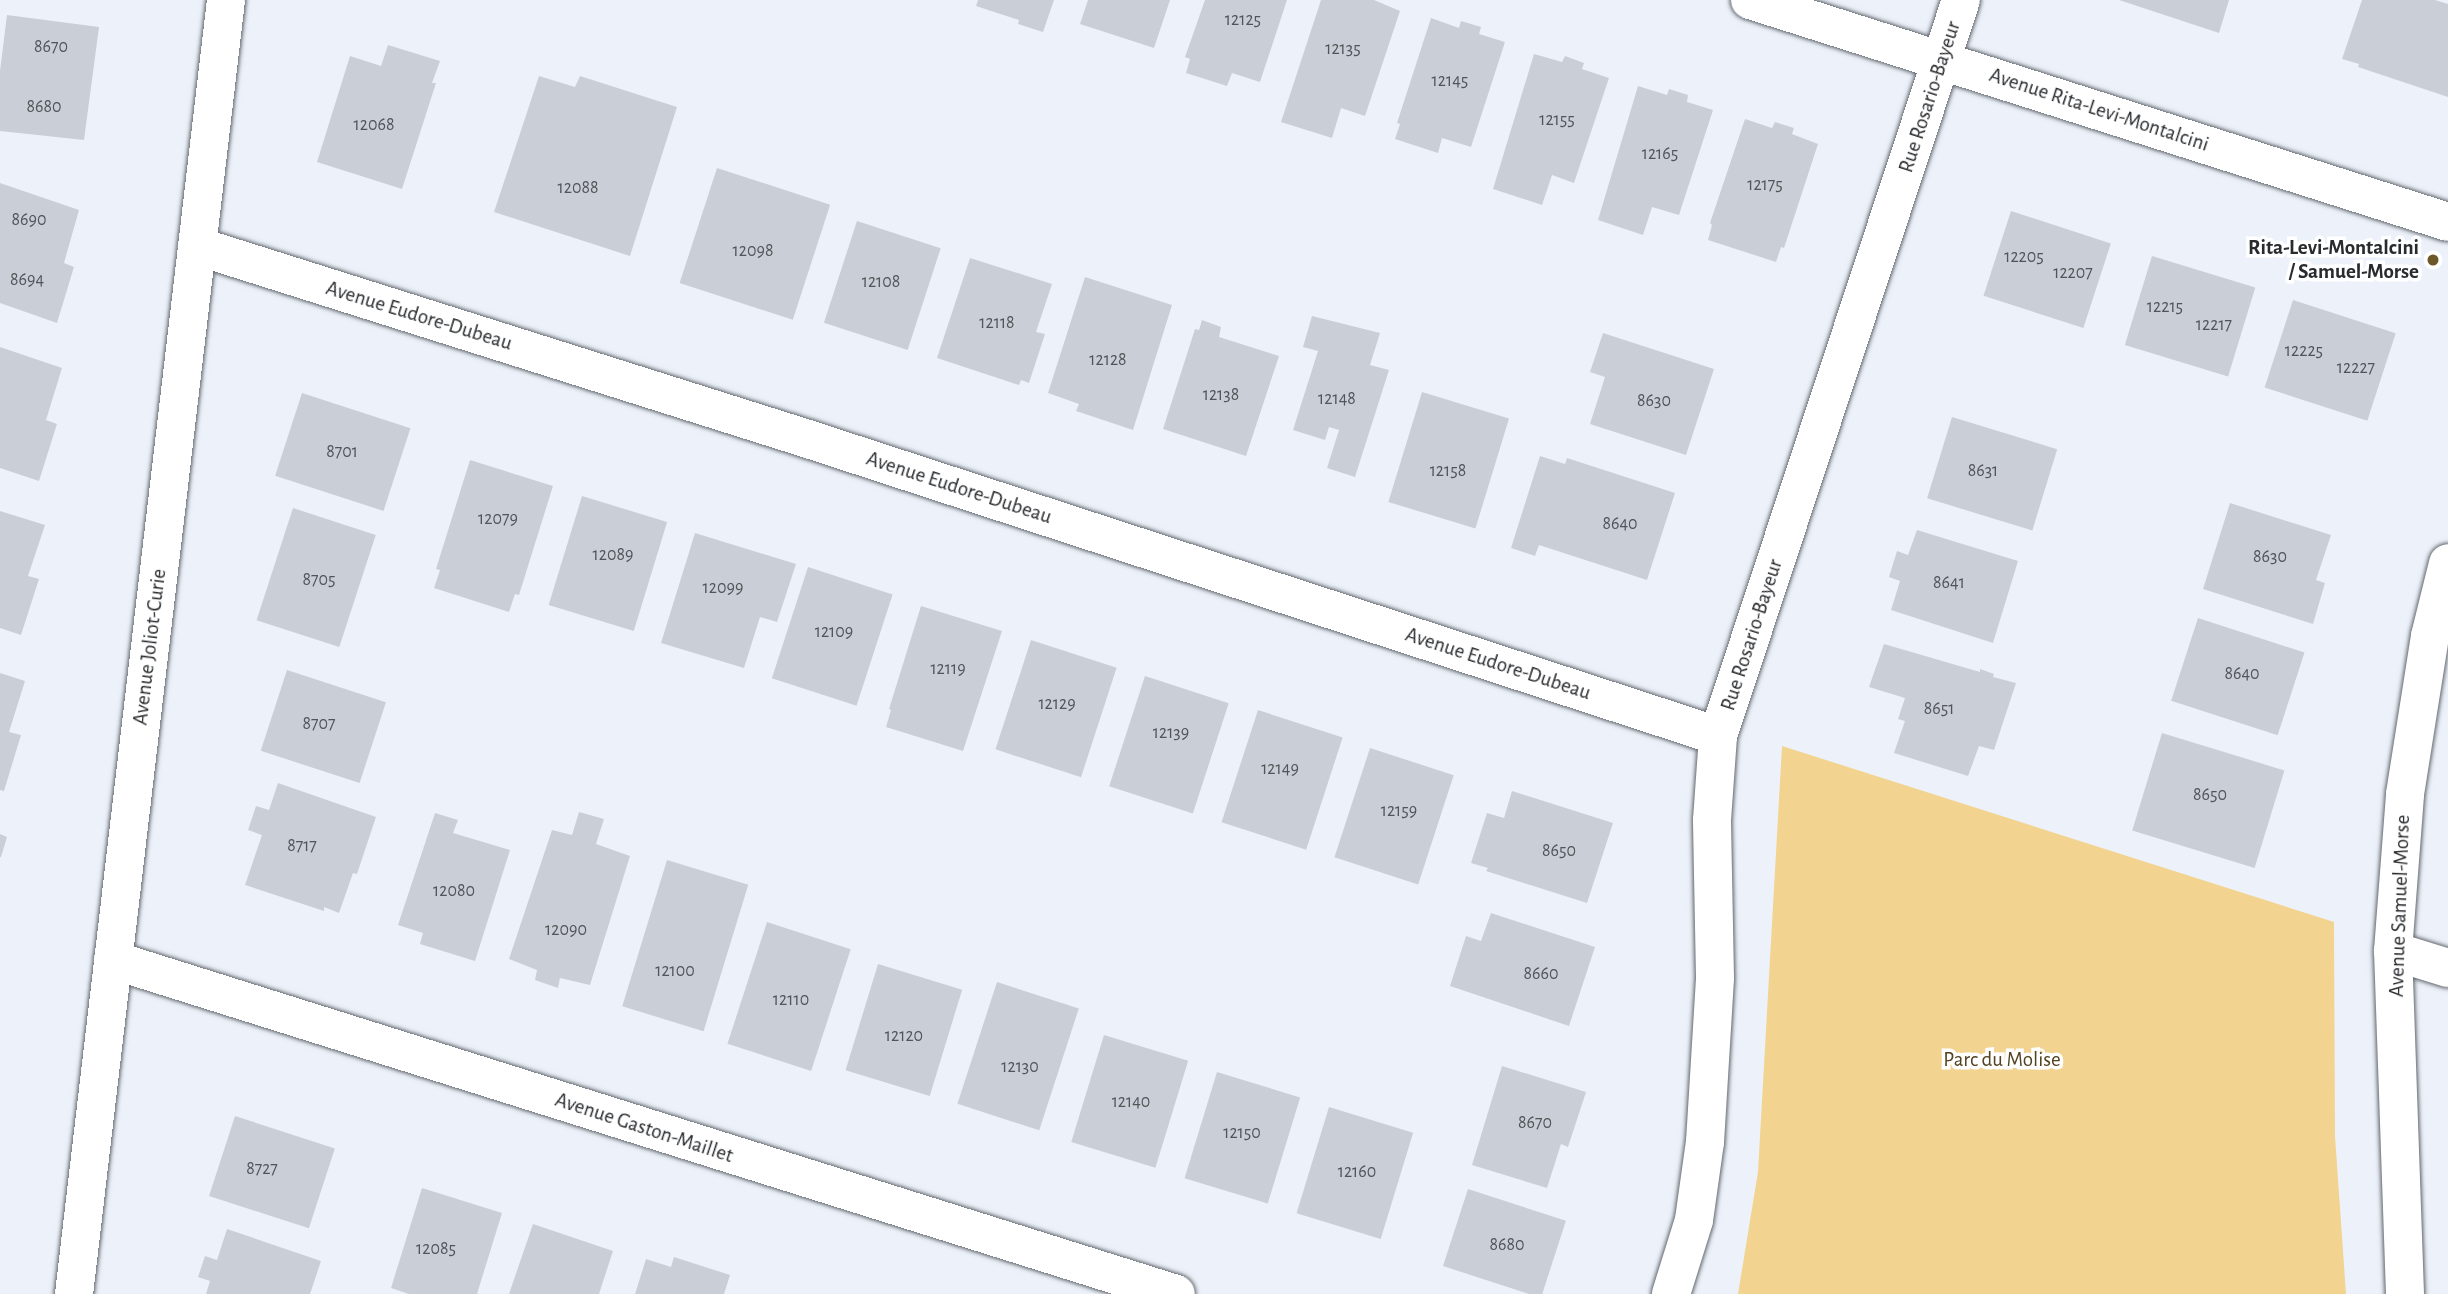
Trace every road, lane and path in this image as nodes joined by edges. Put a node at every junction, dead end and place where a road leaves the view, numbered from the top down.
1 (226, 0) edge
2 (1750, 0) edge
3 (1961, 0) edge
4 (1943, 61) junction
5 (2448, 222) edge
6 (197, 246) junction
7 (2448, 564) edge
8 (1718, 736) junction
9 (2393, 951) junction
10 (113, 960) junction
11 (2448, 968) edge
12 (74, 1294) edge
13 (1176, 1294) edge
14 (1671, 1294) edge
15 (2406, 1294) edge

1 - 6 street, Avenue Joliot-Curie
2 - 4 street, Avenue Rita-Levi-Montalcini
3 - 4 street, Rue Rosario-Bayeur
4 - 5 street, Avenue Rita-Levi-Montalcini
4 - 8 street, Rue Rosario-Bayeur
6 - 8 street, Avenue Eudore-Dubeau
6 - 10 street, Avenue Joliot-Curie
7 - 9 street, Avenue Samuel-Morse
8 - 14 street, Rue Rosario-Bayeur
9 - 11 street
9 - 15 street, Avenue Samuel-Morse
10 - 12 street, Avenue Joliot-Curie
10 - 13 street, Avenue Gaston-Maillet

